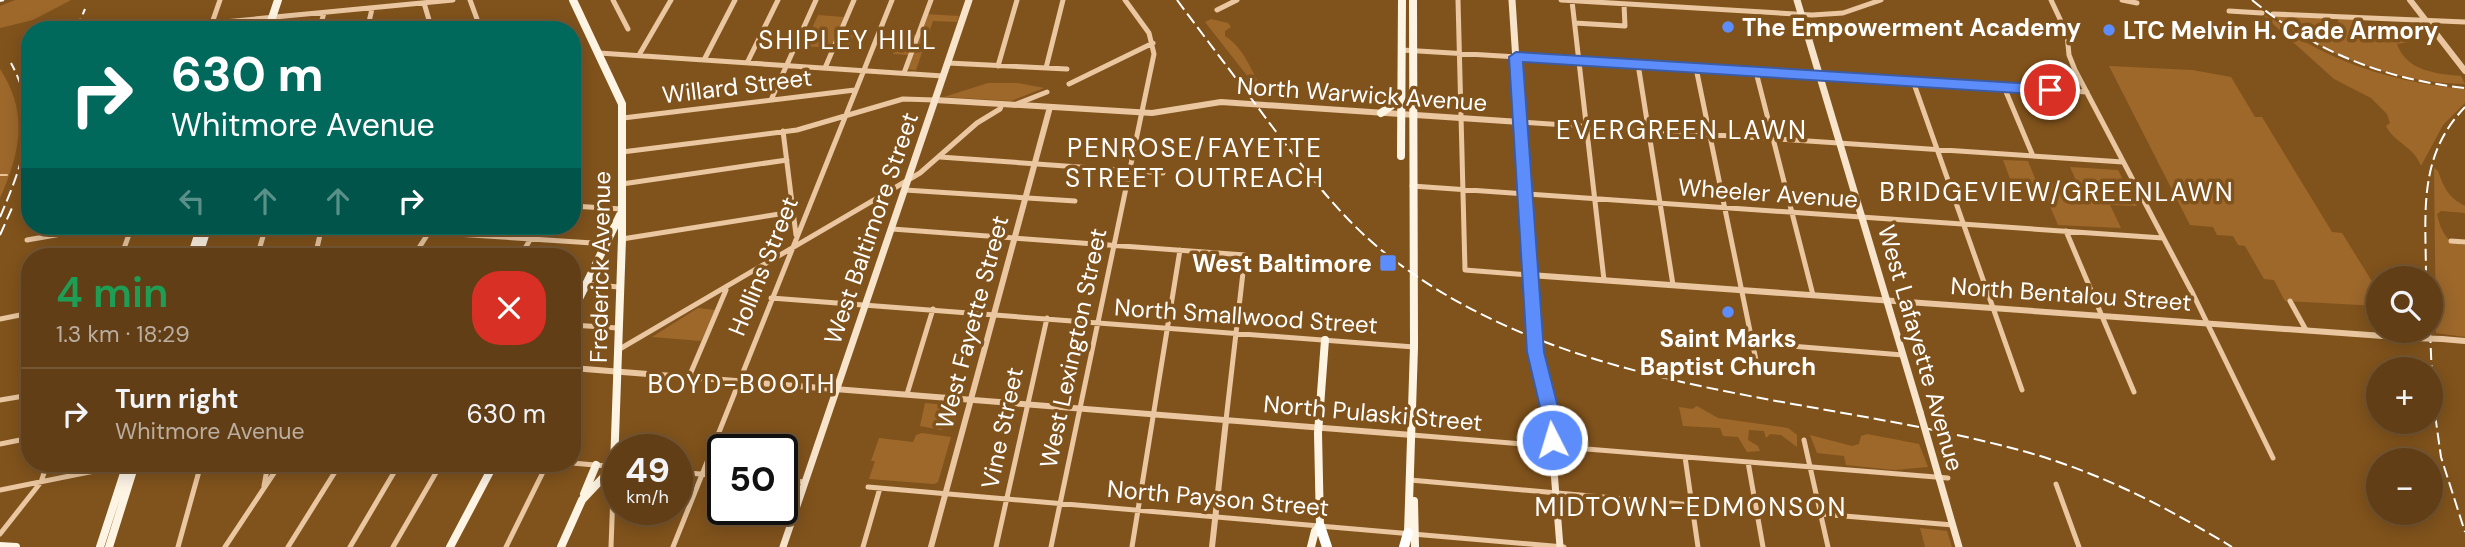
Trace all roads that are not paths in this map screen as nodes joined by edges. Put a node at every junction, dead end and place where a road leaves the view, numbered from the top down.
1 (220, 0) edge
2 (272, 0) edge
3 (278, 0) edge
4 (453, 0) edge
5 (470, 0) edge
6 (573, 0) edge
7 (613, 0) edge
8 (671, 0) edge
9 (735, 0) edge
10 (778, 0) edge
11 (816, 0) edge
12 (854, 0) edge
13 (892, 0) edge
14 (931, 0) edge
15 (969, 0) edge
16 (1017, 0) edge
17 (1063, 0) edge
18 (1125, 0) edge
19 (1237, 0) edge
20 (1402, 0) edge
21 (1413, 0) edge
22 (1458, 0) edge
23 (1512, 0) edge
24 (1561, 0) edge
25 (1797, 0) edge
26 (1881, 0) edge
27 (2051, 0) edge
28 (2122, 0) edge
29 (2410, 0) edge
30 (1572, 1) edge
31 (2136, 1) edge
32 (358, 2) dead end
33 (411, 2) edge
34 (424, 3) junction
35 (1654, 3) edge
36 (1624, 4) junction
37 (372, 9) junction
38 (360, 10) junction
39 (1217, 10) dead end
40 (2229, 11) dead end
41 (324, 13) junction
42 (2262, 13) dead end
43 (2273, 14) dead end
44 (300, 15) joint
45 (1803, 15) junction
46 (269, 18) junction
47 (2426, 20) junction
48 (213, 21) edge
49 (235, 21) edge
50 (268, 21) edge
51 (269, 21) edge
52 (322, 21) edge
53 (369, 21) edge
54 (429, 21) edge
55 (478, 21) edge
56 (2465, 22) edge
57 (1575, 23) junction
58 (1625, 26) joint
59 (628, 29) dead end
60 (1153, 43) junction
61 (1402, 50) junction
62 (1412, 50) junction
63 (599, 53) junction
64 (1459, 53) junction
65 (639, 55) junction
66 (1516, 57) junction
67 (704, 60) junction
68 (1579, 61) junction
69 (747, 63) junction
70 (948, 63) junction
71 (1638, 64) junction
72 (786, 65) junction
73 (998, 66) junction
74 (825, 68) junction
75 (1046, 68) junction
76 (1696, 68) junction
77 (1067, 69) dead end
78 (863, 70) junction
79 (2465, 71) edge
80 (1756, 72) junction
81 (904, 73) junction
82 (943, 76) junction
83 (1821, 76) junction
84 (1913, 81) junction
85 (1069, 84) dead end
86 (2004, 87) junction
87 (855, 90) junction
88 (1047, 92) dead end
89 (2087, 92) junction
90 (1401, 99) junction
91 (771, 100) junction
92 (935, 100) junction
93 (1002, 104) junction
94 (1013, 105) junction
95 (1050, 107) junction
96 (1141, 113) junction
97 (1381, 113) junction
98 (1401, 114) junction
99 (1412, 115) junction
100 (844, 117) junction
101 (623, 118) junction
102 (1461, 118) junction
103 (1520, 122) junction
104 (1587, 127) junction
105 (783, 131) junction
106 (1648, 131) junction
107 (1710, 135) junction
108 (1773, 139) junction
109 (1841, 143) junction
110 (1937, 149) junction
111 (622, 152) junction
112 (1412, 152) junction
113 (1401, 156) dead end
114 (2033, 156) junction
115 (940, 157) junction
116 (787, 160) junction
117 (2123, 162) junction
118 (1035, 164) junction
119 (1129, 170) junction
120 (1163, 173) dead end
121 (908, 180) junction
122 (622, 184) junction
123 (1412, 186) junction
124 (905, 190) junction
125 (1463, 190) junction
126 (1525, 194) junction
127 (1025, 199) junction
128 (1595, 199) junction
129 (1075, 201) dead end
130 (1660, 203) junction
131 (581, 207) edge
132 (1725, 208) junction
133 (622, 209) junction
134 (792, 212) junction
135 (1792, 212) junction
136 (1863, 217) junction
137 (1964, 224) junction
138 (892, 229) junction
139 (2066, 231) junction
140 (56, 235) edge
141 (480, 235) edge
142 (533, 235) edge
143 (796, 235) junction
144 (531, 238) junction
145 (1015, 238) junction
146 (2163, 238) junction
147 (622, 239) junction
148 (27, 240) dead end
149 (2451, 241) dead end
150 (2465, 242) edge
151 (608, 244) junction
152 (1114, 245) junction
153 (525, 248) edge
154 (790, 250) junction
155 (1180, 250) junction
156 (1530, 275) junction
157 (1604, 281) junction
158 (581, 284) edge
159 (587, 284) junction
160 (1673, 285) junction
161 (620, 287) junction
162 (726, 289) junction
163 (1742, 290) junction
164 (1813, 295) junction
165 (581, 296) edge
166 (771, 298) junction
167 (1887, 300) junction
168 (2290, 301) dead end
169 (866, 304) junction
170 (1993, 308) junction
171 (933, 309) junction
172 (995, 314) junction
173 (21, 315) edge
174 (2101, 316) junction
175 (1047, 318) junction
176 (0, 319) edge
177 (1098, 322) junction
178 (2208, 323) junction
179 (581, 326) edge
180 (618, 328) junction
181 (1167, 328) junction
182 (2306, 330) junction
183 (1236, 333) junction
184 (1325, 340) junction
185 (2465, 341) edge
186 (1752, 343) junction
187 (1414, 347) junction
188 (618, 350) junction
189 (1903, 355) junction
190 (581, 369) edge
191 (1758, 370) dead end
192 (617, 371) junction
193 (689, 377) junction
194 (738, 381) junction
195 (837, 388) junction
196 (2022, 390) dead end
197 (2134, 392) dead end
198 (907, 394) junction
199 (21, 396) edge
200 (0, 400) edge
201 (972, 400) junction
202 (1026, 404) junction
203 (1081, 408) junction
204 (1153, 414) junction
205 (1226, 420) junction
206 (1318, 428) junction
207 (616, 434) edge
208 (1412, 435) junction
209 (21, 440) edge
210 (1804, 440) dead end
211 (0, 444) edge
212 (1552, 447) junction
213 (1685, 457) junction
214 (2273, 458) dead end
215 (1748, 462) junction
216 (581, 464) edge
217 (596, 465) junction
218 (602, 466) edge
219 (1810, 467) junction
220 (44, 472) edge
221 (90, 472) edge
222 (126, 472) edge
223 (127, 472) edge
224 (199, 472) edge
225 (266, 472) edge
226 (275, 472) edge
227 (335, 472) edge
228 (393, 472) edge
229 (436, 472) edge
230 (490, 472) edge
231 (543, 472) edge
232 (693, 473) edge
233 (702, 474) junction
234 (707, 474) edge
235 (1939, 478) junction
236 (1948, 478) dead end
237 (602, 481) edge
238 (41, 482) junction
239 (798, 482) edge
240 (805, 482) junction
241 (2056, 484) dead end
242 (1410, 486) junction
243 (868, 487) dead end
244 (880, 488) junction
245 (0, 490) edge
246 (263, 490) junction
247 (946, 494) junction
248 (1556, 495) junction
249 (1007, 499) junction
250 (582, 500) junction
251 (1060, 504) junction
252 (1692, 505) junction
253 (1138, 510) junction
254 (1820, 514) junction
255 (1216, 517) junction
256 (612, 525) edge
257 (1320, 526) junction
258 (0, 534) edge
259 (1412, 534) junction
260 (1485, 544) edge
261 (0, 546) edge
262 (16, 547) edge
263 (100, 547) edge
264 (109, 547) edge
265 (178, 547) edge
266 (225, 547) edge
267 (288, 547) edge
268 (350, 547) edge
269 (393, 547) edge
270 (450, 547) edge
271 (506, 547) edge
272 (561, 547) edge
273 (611, 547) edge
274 (673, 547) edge
275 (783, 547) edge
276 (863, 547) edge
277 (931, 547) edge
278 (996, 547) edge
279 (1051, 547) edge
280 (1132, 547) edge
281 (1212, 547) edge
282 (1311, 547) edge
283 (1327, 547) edge
284 (1406, 547) edge
285 (1415, 547) edge
286 (1561, 547) edge
287 (1698, 547) edge
288 (1763, 547) edge
289 (1828, 547) edge
290 (1959, 547) edge
291 (2079, 547) edge

1 - 48 street
2 - 46 main road
3 - 46 main road
4 - 34 street
5 - 55 street
6 - 63 main road, Frederick Avenue
7 - 59 street
8 - 65 street
9 - 67 street
10 - 69 street
11 - 72 street
12 - 74 street
13 - 78 street, Hollins Street
14 - 81 street
15 - 70 main road, West Baltimore Street
16 - 73 street
17 - 75 street
18 - 60 street
19 - 39 street
20 - 61 main road
21 - 62 main road
22 - 64 street
23 - 66 main road
24 - 30 street
25 - 45 main road, West Lafayette Avenue
26 - 45 street
27 - 89 street
28 - 31 street
29 - 47 street
30 - 36 street
30 - 57 street
32 - 38 street
33 - 34 street
33 - 37 street
34 - 54 street
35 - 36 street
35 - 45 street
36 - 58 street
37 - 38 street
37 - 53 street
38 - 41 street
40 - 42 street
41 - 44 street
41 - 52 street
43 - 47 street
44 - 46 street
45 - 83 main road, West Lafayette Avenue
46 - 49 street
46 - 50 main road
46 - 51 main road
47 - 56 street
47 - 79 street
57 - 58 street
57 - 68 street
60 - 85 street
60 - 96 street, West Lexington Street
61 - 62 street
61 - 90 main road
62 - 64 street
62 - 99 main road
63 - 65 street
63 - 101 main road, Frederick Avenue
64 - 66 street
64 - 102 street
65 - 67 street
66 - 68 street
66 - 103 main road
67 - 69 street
68 - 71 street
68 - 104 street
69 - 72 street
70 - 73 street
70 - 82 main road, West Baltimore Street
71 - 76 street
71 - 106 street
72 - 74 street
72 - 91 street
73 - 75 street
74 - 78 street
75 - 77 street
76 - 80 street
76 - 107 street
78 - 81 street
78 - 87 street, Hollins Street
80 - 83 street
80 - 108 street
81 - 82 street
82 - 92 main road, West Baltimore Street
83 - 84 street
83 - 109 main road, West Lafayette Avenue
84 - 86 street
84 - 110 street
86 - 89 street
86 - 114 street
87 - 91 street, Willard Street
87 - 100 street, Hollins Street
88 - 94 street
89 - 117 street
90 - 97 main road
90 - 98 main road
91 - 101 street, Willard Street
92 - 93 street, North Warwick Avenue
92 - 100 street
92 - 121 main road, West Baltimore Street
93 - 94 street, North Warwick Avenue
93 - 115 street
94 - 95 street, North Warwick Avenue
95 - 96 street, North Warwick Avenue
95 - 118 street, West Fayette Street
96 - 97 street, North Warwick Avenue
96 - 119 street, West Lexington Street
97 - 98 street, North Warwick Avenue
98 - 99 street, North Warwick Avenue
98 - 112 main road
98 - 113 main road
99 - 102 street, North Warwick Avenue
99 - 112 main road
100 - 105 street
100 - 143 street, Hollins Street
101 - 111 main road, Frederick Avenue
102 - 103 street, North Warwick Avenue
102 - 125 street
103 - 104 street, North Warwick Avenue
103 - 126 main road
104 - 106 street, North Warwick Avenue
104 - 128 street
105 - 111 street
105 - 116 street
106 - 107 street, North Warwick Avenue
106 - 130 street
107 - 108 street, North Warwick Avenue
107 - 132 street
108 - 109 street, North Warwick Avenue
108 - 135 street
109 - 110 street, North Warwick Avenue
109 - 136 main road, West Lafayette Avenue
110 - 114 street, North Warwick Avenue
110 - 137 street
111 - 122 main road, Frederick Avenue
112 - 123 main road
114 - 117 street, North Warwick Avenue
115 - 118 street
115 - 121 street
116 - 122 street
116 - 134 street
117 - 146 street
118 - 119 street
118 - 127 street, West Fayette Street
119 - 120 street
119 - 152 street, West Lexington Street
121 - 124 main road, West Baltimore Street
121 - 154 street
122 - 133 main road, Frederick Avenue
123 - 125 street, Wheeler Avenue
123 - 187 main road
124 - 127 street
124 - 138 main road, West Baltimore Street
125 - 126 street, Wheeler Avenue
125 - 156 street, North Bentalou Street
126 - 128 street, Wheeler Avenue
126 - 156 main road
127 - 129 street
127 - 145 street, West Fayette Street
128 - 130 street, Wheeler Avenue
128 - 157 street
130 - 132 street, Wheeler Avenue
130 - 160 street
131 - 133 street
132 - 135 street, Wheeler Avenue
132 - 163 street
133 - 147 main road, Frederick Avenue
133 - 151 main road
134 - 143 street
134 - 147 street
135 - 136 street, Wheeler Avenue
135 - 164 street
136 - 137 street, Wheeler Avenue
136 - 167 main road, West Lafayette Avenue
137 - 139 street, Wheeler Avenue
137 - 170 street
138 - 145 street
138 - 169 main road, West Baltimore Street
139 - 146 street, Wheeler Avenue
139 - 174 street
140 - 148 street
141 - 144 street
142 - 144 street
143 - 154 street, Hollins Street
144 - 151 street
144 - 153 street
145 - 152 street
145 - 172 street, West Fayette Street
146 - 178 street
147 - 161 main road, Frederick Avenue
149 - 150 street
151 - 159 main road
152 - 155 street
152 - 177 street, West Lexington Street
154 - 162 street
154 - 166 street, Hollins Street
155 - 181 street
155 - 183 street
156 - 157 street, North Bentalou Street
156 - 212 main road, bridge
157 - 160 street, North Bentalou Street
158 - 159 street
159 - 161 street
159 - 165 main road
160 - 163 street, North Bentalou Street
161 - 180 main road, Frederick Avenue
162 - 188 street
162 - 193 street
163 - 164 street, North Bentalou Street
163 - 186 street
164 - 167 street, North Bentalou Street
166 - 169 street, North Smallwood Street
166 - 194 street, Hollins Street
167 - 170 street, North Bentalou Street
167 - 189 main road, West Lafayette Avenue
168 - 182 street
169 - 171 street, North Smallwood Street
169 - 195 main road, West Baltimore Street
170 - 174 street, North Bentalou Street
170 - 196 street
171 - 172 street, North Smallwood Street
171 - 198 street
172 - 175 street, North Smallwood Street
172 - 201 street, West Fayette Street
173 - 176 street
174 - 178 street, North Bentalou Street
174 - 197 street
175 - 177 street, North Smallwood Street
175 - 202 street, Vine Street
177 - 181 street, North Smallwood Street
177 - 203 street, West Lexington Street
178 - 182 street, North Bentalou Street
178 - 214 street
179 - 180 street
180 - 188 main road, Frederick Avenue
181 - 183 street, North Smallwood Street
181 - 204 street
182 - 185 street, North Bentalou Street, bridge
183 - 184 street, North Smallwood Street
183 - 205 street
184 - 187 street, North Smallwood Street
184 - 206 main road
186 - 189 street
186 - 191 street
187 - 208 main road
188 - 192 main road, Frederick Avenue
189 - 290 main road, West Lafayette Avenue, bridge
190 - 192 street, North Pulaski Street
192 - 193 street, North Pulaski Street
192 - 207 main road, Frederick Avenue
193 - 194 street, North Pulaski Street
194 - 195 street, North Pulaski Street
194 - 233 street, Hollins Street
195 - 198 street, North Pulaski Street
195 - 240 main road, West Baltimore Street
198 - 201 street, North Pulaski Street
199 - 200 street
201 - 202 street, North Pulaski Street
201 - 247 street, West Fayette Street
202 - 203 street, North Pulaski Street
202 - 249 street, Vine Street
203 - 204 street, North Pulaski Street
203 - 251 street, West Lexington Street
204 - 205 street, North Pulaski Street
204 - 253 street
205 - 206 street, North Pulaski Street
205 - 255 street
206 - 208 street, North Pulaski Street
206 - 257 main road
208 - 212 street, North Pulaski Street
208 - 242 main road
209 - 211 street
210 - 219 street
212 - 213 street, North Pulaski Street
212 - 248 main road
213 - 215 street, North Pulaski Street
213 - 252 street
215 - 219 street, North Pulaski Street
215 - 288 street
216 - 217 street
217 - 218 street
217 - 250 main road
219 - 235 street, North Pulaski Street
219 - 254 street
220 - 238 street
221 - 238 street
222 - 263 main road
223 - 264 main road
224 - 265 street
225 - 246 street
226 - 246 street
227 - 267 street
228 - 268 street
229 - 269 street
230 - 270 main road
231 - 271 street
232 - 233 street
233 - 234 street
233 - 274 street, Hollins Street
235 - 236 street, North Pulaski Street
235 - 254 street, West Lafayette Avenue
237 - 250 main road
238 - 245 street
238 - 258 street
239 - 240 street
240 - 275 main road, West Baltimore Street
241 - 291 street
242 - 248 street
242 - 259 main road
243 - 244 street, North Payson Street
244 - 247 street, North Payson Street
244 - 276 street
246 - 266 street
247 - 249 street, North Payson Street
247 - 277 street, West Fayette Street
248 - 252 street
248 - 286 main road
249 - 251 street, North Payson Street
249 - 278 street, Vine Street
250 - 272 main road
251 - 253 street, North Payson Street
251 - 279 street, West Lexington Street
252 - 287 street
253 - 255 street, North Payson Street
253 - 280 street
254 - 289 street
255 - 257 street, North Payson Street
255 - 281 street
256 - 273 street, Frederick Avenue
257 - 259 street, North Payson Street
257 - 282 main road
257 - 283 highway
259 - 260 street, North Payson Street
259 - 284 highway
259 - 285 main road
260 - 286 street, North Payson Street
261 - 262 main road

